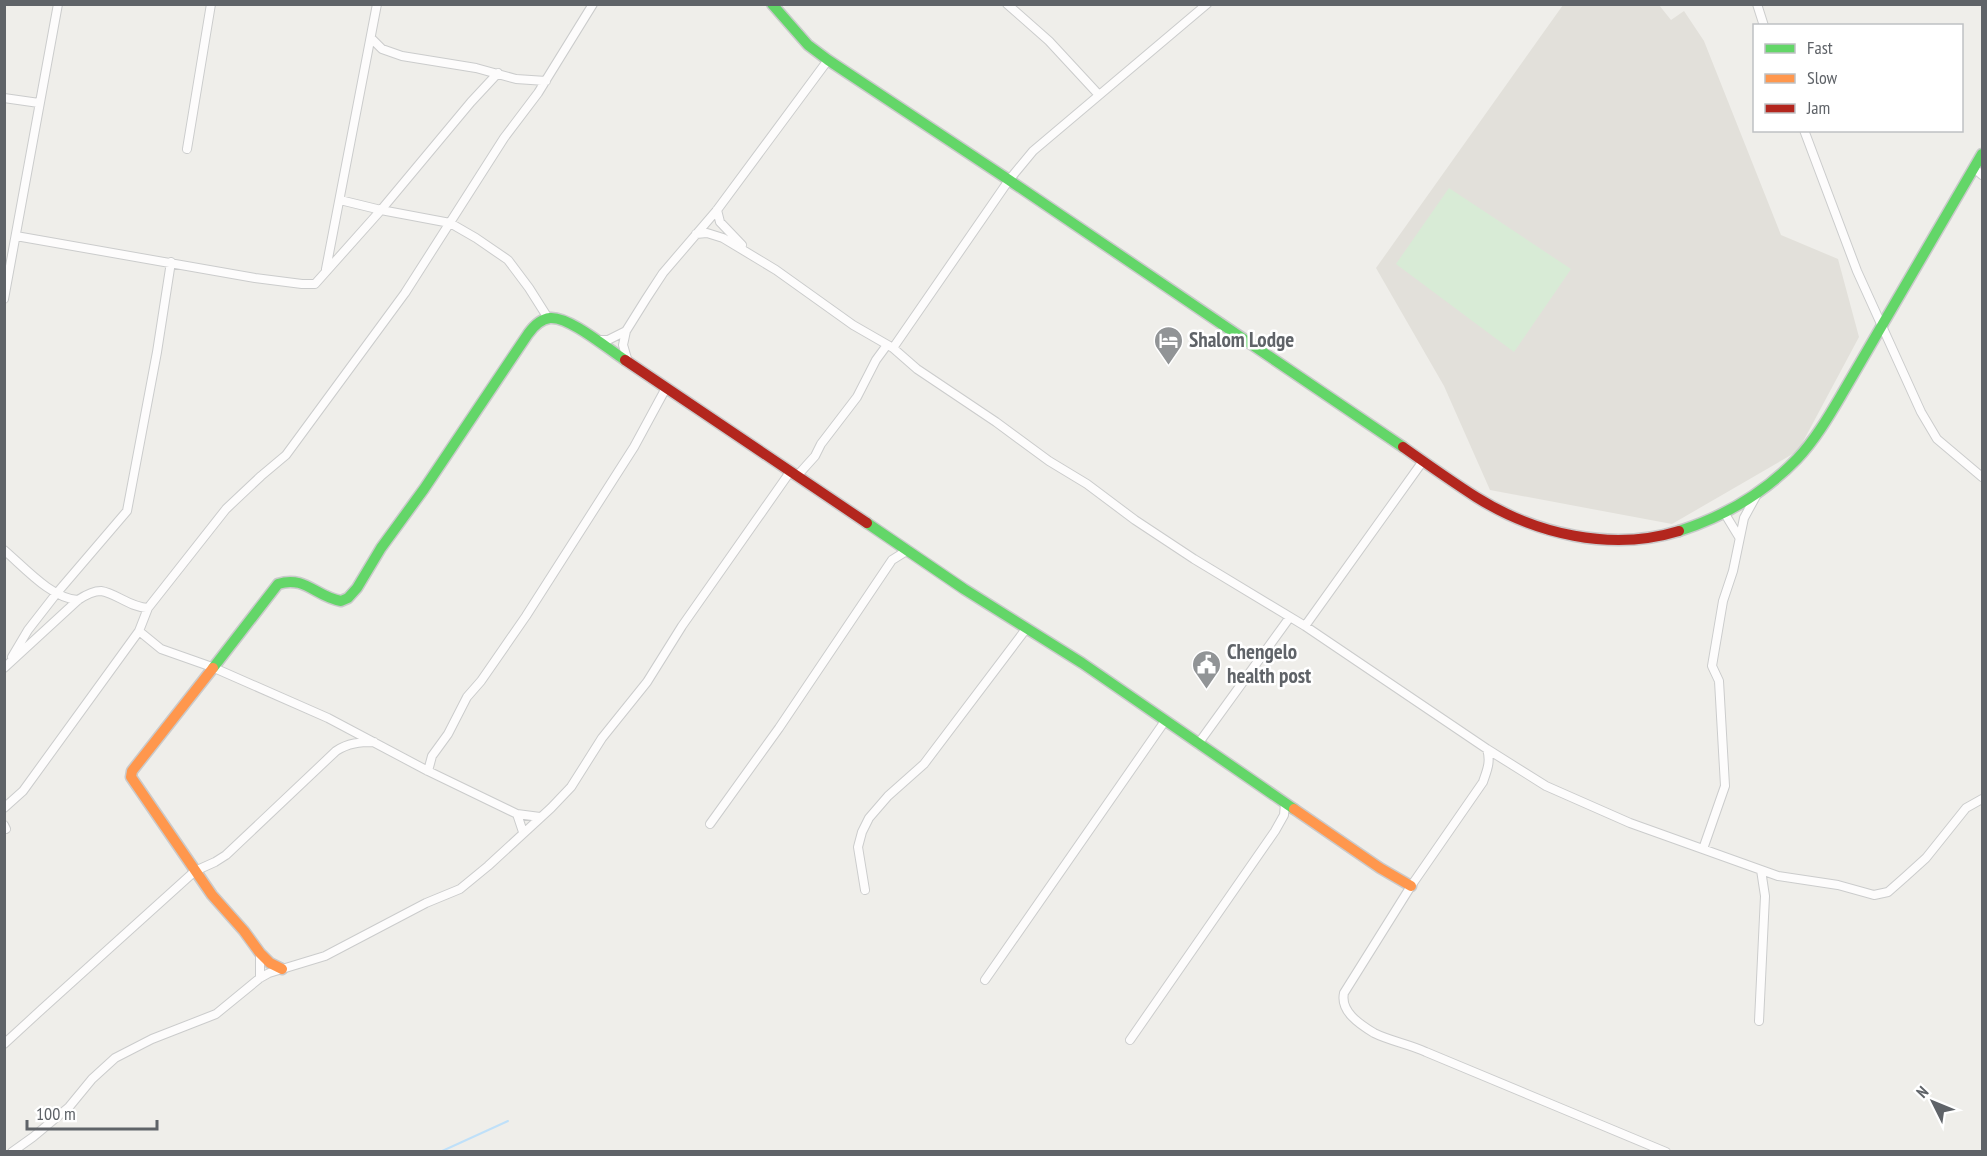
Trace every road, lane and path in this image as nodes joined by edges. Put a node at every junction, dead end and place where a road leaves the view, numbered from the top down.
1 (58, 4) edge
2 (211, 4) edge
3 (377, 4) edge
4 (593, 4) edge
5 (772, 4) edge
6 (1007, 4) edge
7 (1207, 4) edge
8 (1757, 4) edge
9 (1763, 24) edge
10 (371, 38) junction
11 (828, 60) junction
12 (498, 73) junction
13 (546, 81) junction
14 (1099, 95) junction
15 (4, 98) edge
16 (39, 103) junction
17 (1805, 132) edge
18 (187, 149) dead end
19 (1983, 154) edge
20 (1978, 172) edge
21 (1009, 180) junction
22 (340, 200) junction
23 (381, 210) junction
24 (717, 210) junction
25 (450, 223) junction
26 (696, 234) junction
27 (16, 236) junction
28 (750, 253) junction
29 (171, 262) junction
30 (326, 270) junction
31 (4, 299) edge
32 (548, 318) junction
33 (1881, 326) junction
34 (626, 331) junction
35 (594, 339) junction
36 (890, 346) junction
37 (629, 363) junction
38 (666, 388) junction
39 (1422, 461) junction
40 (793, 474) junction
41 (1983, 477) edge
42 (1756, 496) junction
43 (1725, 514) junction
44 (1739, 537) junction
45 (892, 539) junction
46 (4, 550) edge
47 (908, 550) junction
48 (892, 560) junction
49 (56, 594) junction
50 (78, 600) junction
51 (148, 608) junction
52 (1290, 617) junction
53 (1305, 626) junction
54 (1026, 628) junction
55 (139, 631) junction
56 (199, 662) junction
57 (7, 665) edge
58 (212, 667) junction
59 (202, 679) junction
60 (1164, 721) junction
61 (346, 728) junction
62 (374, 742) junction
63 (1198, 744) junction
64 (345, 745) junction
65 (1487, 749) junction
66 (432, 756) junction
67 (414, 764) junction
68 (428, 771) junction
69 (1983, 799) edge
70 (1285, 803) junction
71 (4, 808) edge
72 (518, 814) junction
73 (540, 817) junction
74 (710, 824) dead end
75 (523, 832) junction
76 (1703, 849) junction
77 (1761, 870) junction
78 (195, 871) junction
79 (1411, 885) junction
80 (865, 890) dead end
81 (260, 953) junction
82 (282, 969) junction
83 (260, 978) junction
84 (985, 980) dead end
85 (1759, 1021) dead end
86 (1130, 1040) dead end
87 (4, 1044) edge
88 (12, 1152) edge
89 (1666, 1152) edge

1 - 16 street
2 - 18 street
3 - 10 street
4 - 13 street
5 - 11 street
6 - 14 street
7 - 14 street
8 - 9 street
10 - 12 street
10 - 22 street
11 - 21 street
11 - 24 street
12 - 13 street
12 - 23 street
13 - 25 street
14 - 21 street
15 - 16 street
16 - 27 street
17 - 33 street
19 - 20 street
20 - 33 street
21 - 36 street
21 - 39 street
22 - 23 street
22 - 30 street
23 - 25 street
23 - 30 street
24 - 26 street
24 - 28 street
25 - 32 street
25 - 51 street
26 - 28 street
26 - 34 street
27 - 29 street
27 - 31 street
28 - 36 street
29 - 30 street
29 - 49 street
32 - 35 street
32 - 58 street
33 - 41 street
33 - 42 street
34 - 35 street
34 - 37 street
35 - 37 street
36 - 40 street
36 - 52 street
37 - 38 street
38 - 40 street
38 - 66 street
39 - 43 street
39 - 53 street
40 - 45 street
40 - 73 street
42 - 43 street
42 - 44 street
43 - 44 street
44 - 76 street
45 - 47 street
45 - 48 street
46 - 49 street
47 - 48 street
47 - 54 street
48 - 74 street
49 - 50 street
49 - 57 street
50 - 51 street
50 - 57 street
51 - 55 street
52 - 53 street
52 - 63 street
53 - 65 street
54 - 60 street
54 - 80 street
55 - 56 street
55 - 71 street
56 - 58 street
56 - 59 street
58 - 59 street
58 - 61 street
59 - 78 street
60 - 63 street
60 - 84 street
61 - 62 street
61 - 64 street
62 - 64 street
62 - 67 street
63 - 70 street
64 - 78 street
65 - 76 street
65 - 79 street
66 - 67 street
66 - 68 street
67 - 68 street
68 - 72 street
69 - 77 street
70 - 79 street
70 - 86 street
72 - 73 street
72 - 75 street
73 - 75 street
75 - 82 street
76 - 77 street
77 - 85 street
78 - 81 street
78 - 87 street
79 - 89 street
81 - 82 street
81 - 83 street
82 - 83 street
83 - 88 street

